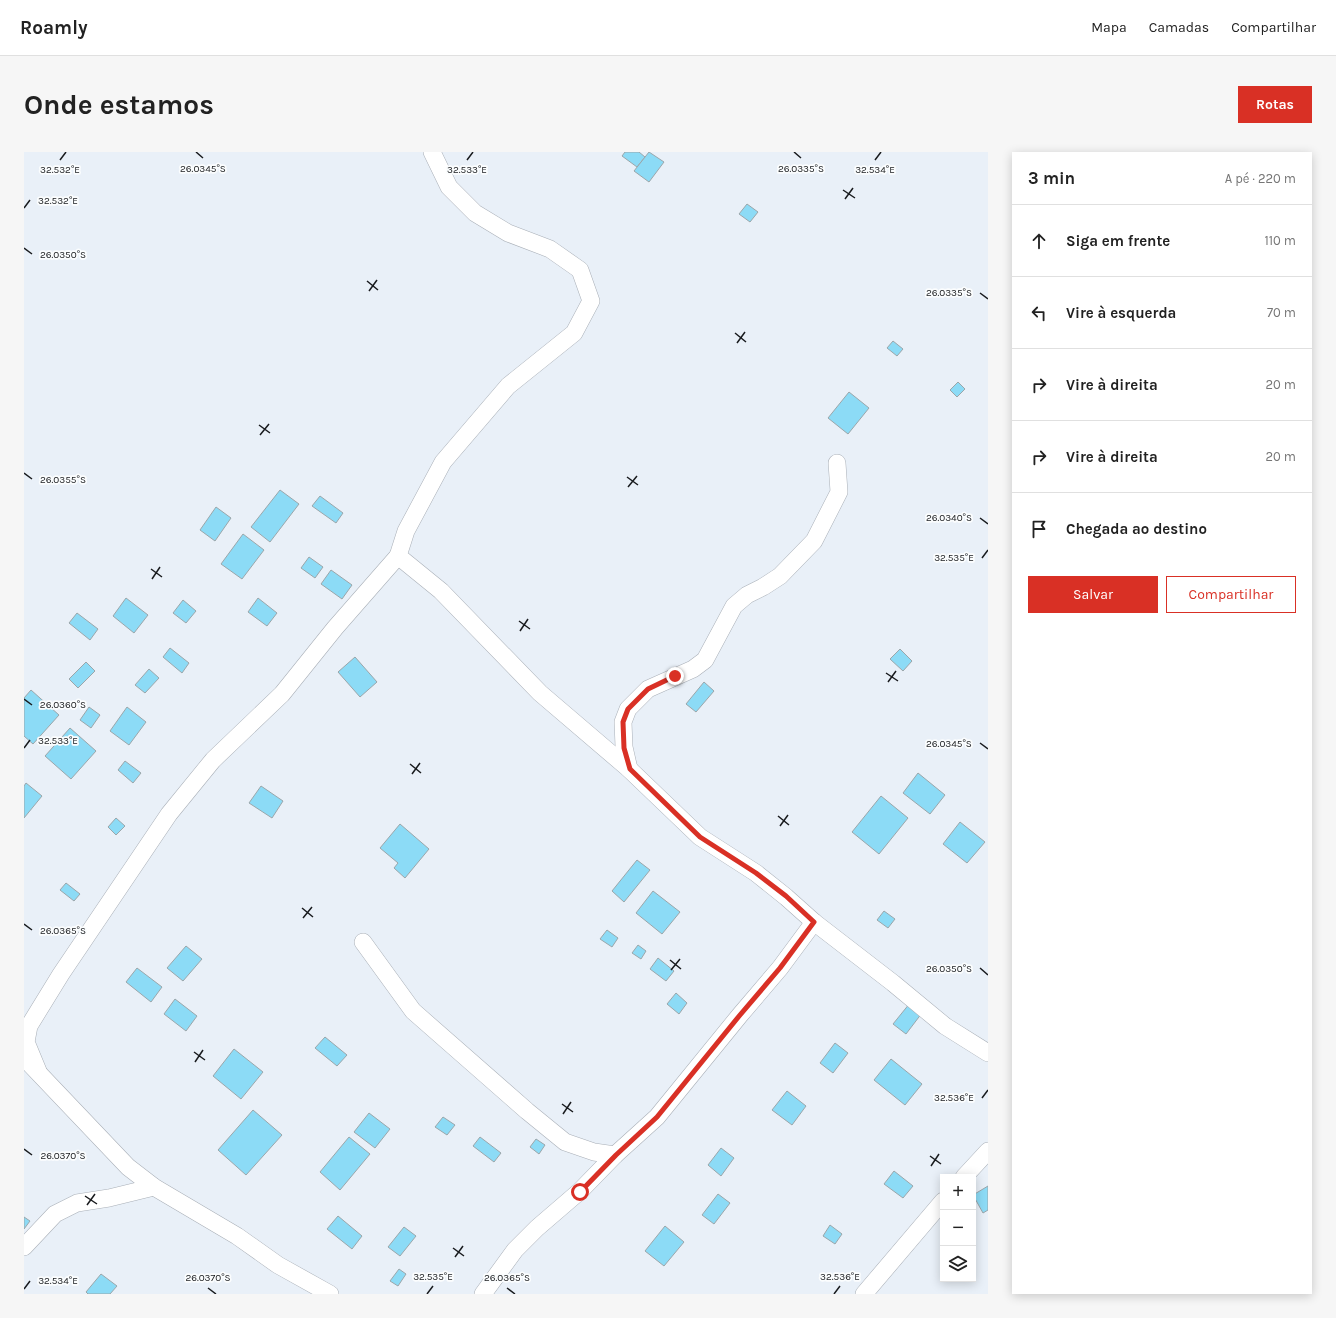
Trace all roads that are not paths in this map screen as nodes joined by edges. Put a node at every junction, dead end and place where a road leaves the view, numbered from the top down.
1 (432, 152) edge
2 (837, 462) dead end
3 (398, 556) junction
4 (630, 769) junction
5 (814, 922) junction
6 (362, 942) dead end
7 (988, 1052) edge
8 (24, 1059) edge
9 (38, 1071) junction
10 (988, 1151) edge
11 (616, 1155) junction
12 (967, 1174) edge
13 (154, 1188) junction
14 (940, 1205) edge
15 (24, 1247) edge
16 (330, 1294) edge
17 (483, 1294) edge
18 (864, 1294) edge

1 - 3 street
2 - 4 street
3 - 4 street
3 - 9 street
4 - 5 street
5 - 7 street
5 - 11 street
6 - 11 street
8 - 9 street
9 - 13 street
10 - 12 street
11 - 17 street
13 - 15 street
13 - 16 street
14 - 18 street

